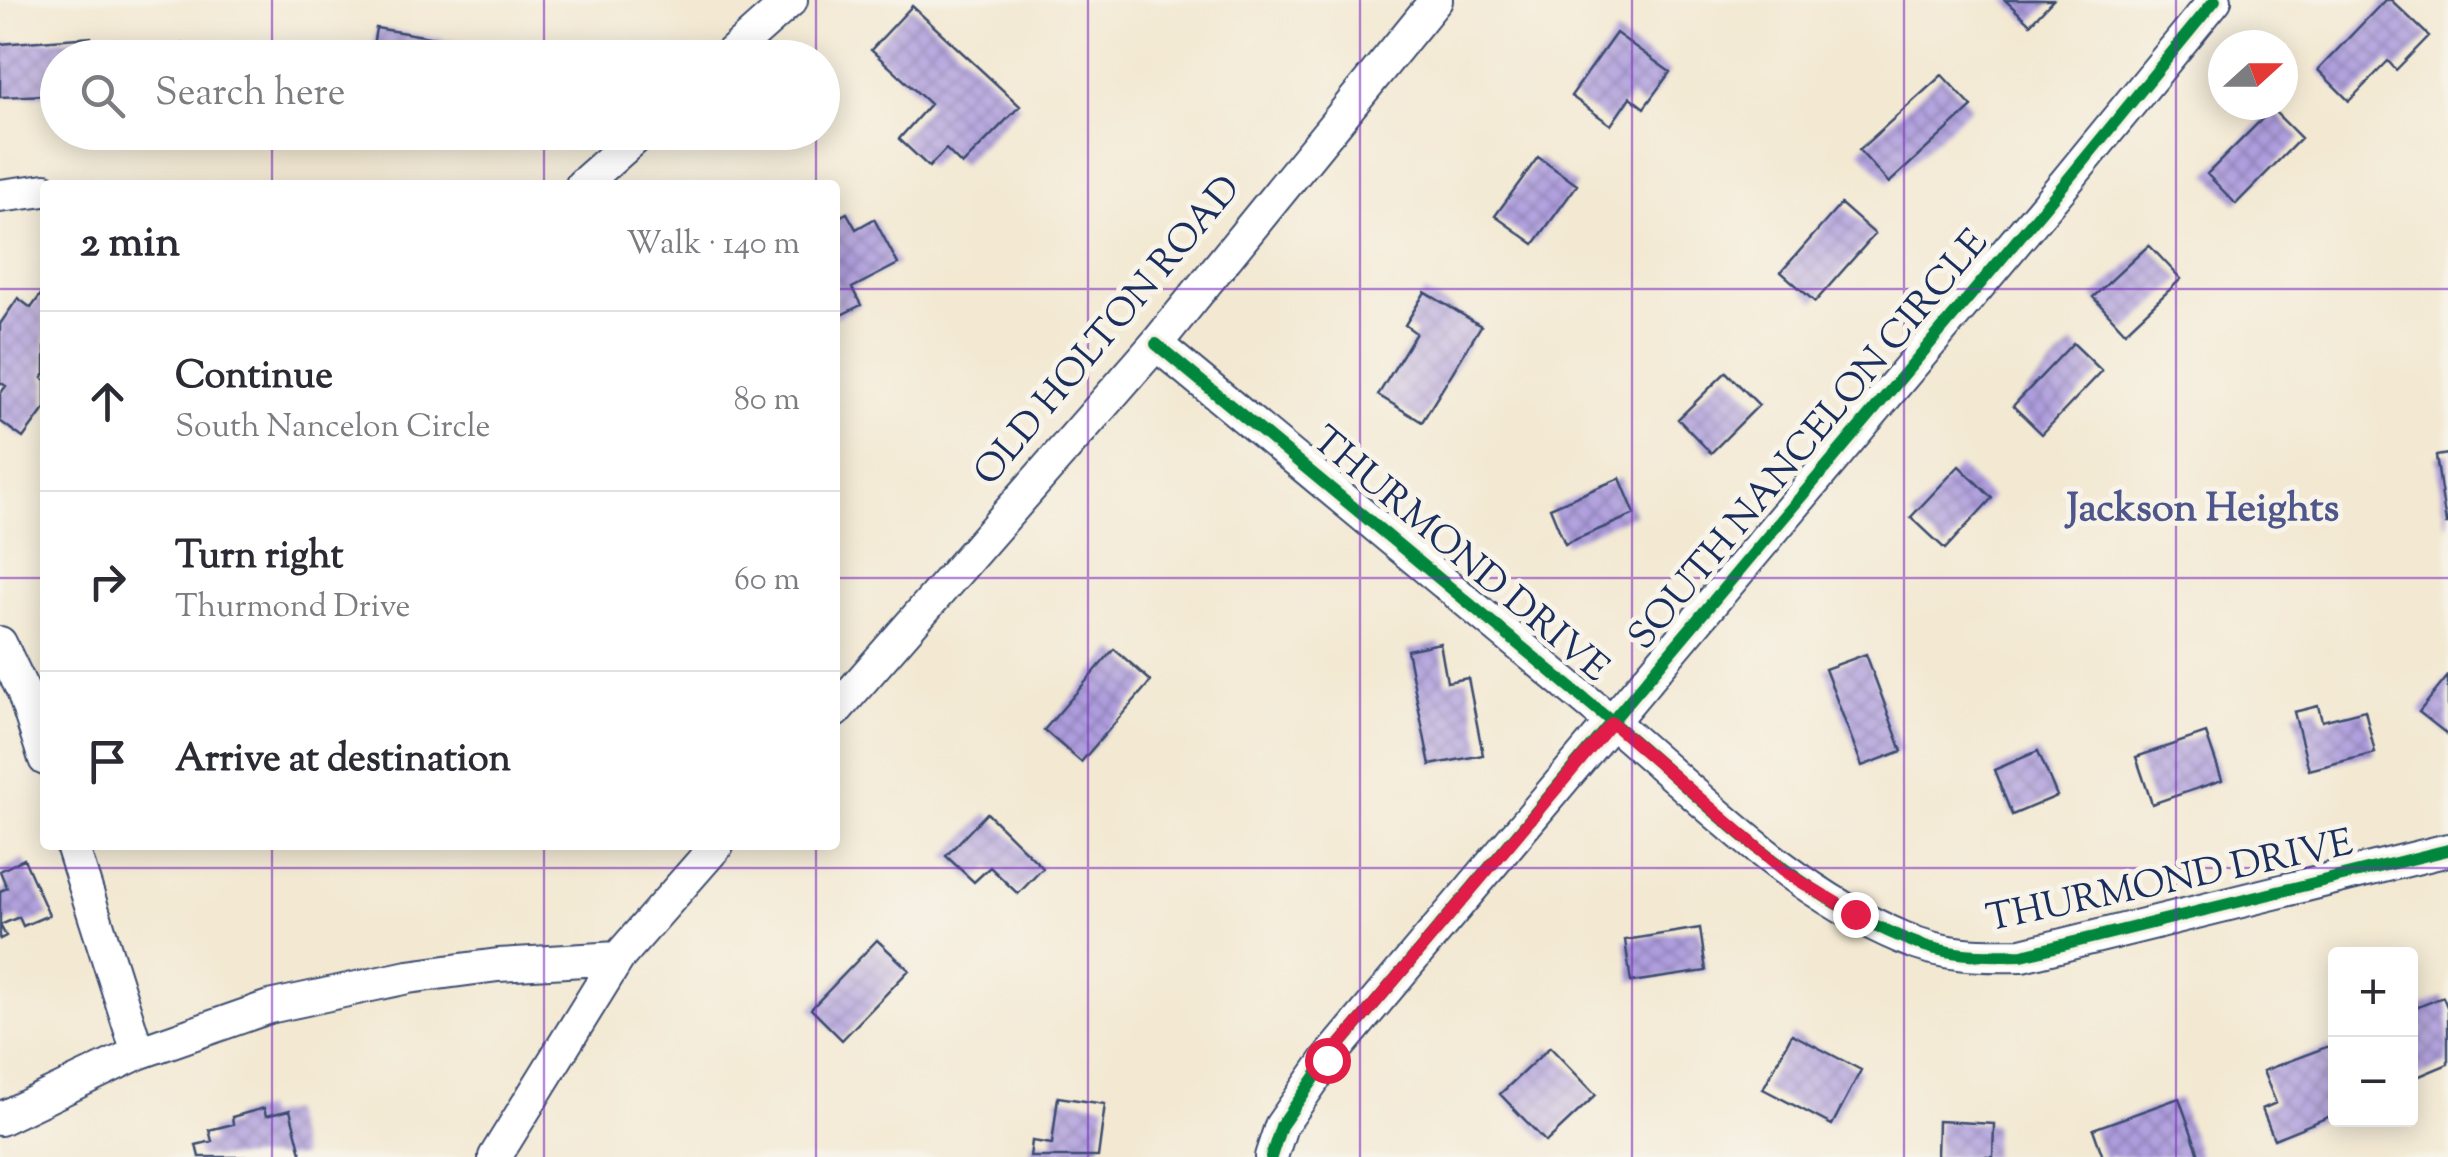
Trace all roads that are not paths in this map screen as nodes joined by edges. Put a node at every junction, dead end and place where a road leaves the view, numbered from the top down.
1 (791, 0) edge
2 (1436, 0) edge
3 (2214, 0) edge
4 (746, 40) edge
5 (622, 150) edge
6 (588, 180) edge
7 (40, 191) edge
8 (0, 196) edge
9 (1156, 344) junction
10 (0, 643) edge
11 (34, 681) edge
12 (840, 704) edge
13 (1612, 723) junction
14 (40, 724) edge
15 (74, 850) edge
16 (713, 850) edge
17 (2448, 850) edge
18 (618, 958) junction
19 (138, 1053) junction
20 (0, 1119) edge
21 (495, 1157) edge
22 (1271, 1157) edge

1 - 4 street
2 - 9 street, OLD HOLTON ROAD
3 - 13 street, SOUTH NANCELON CIRCLE
5 - 6 street
7 - 8 street
9 - 12 street, OLD HOLTON ROAD
9 - 13 street, THURMOND DRIVE
10 - 11 street
11 - 14 street
13 - 17 street, THURMOND DRIVE
13 - 22 street, SOUTH NANCELON CIRCLE
15 - 19 street
16 - 18 street
18 - 19 street
18 - 21 street
19 - 20 street

